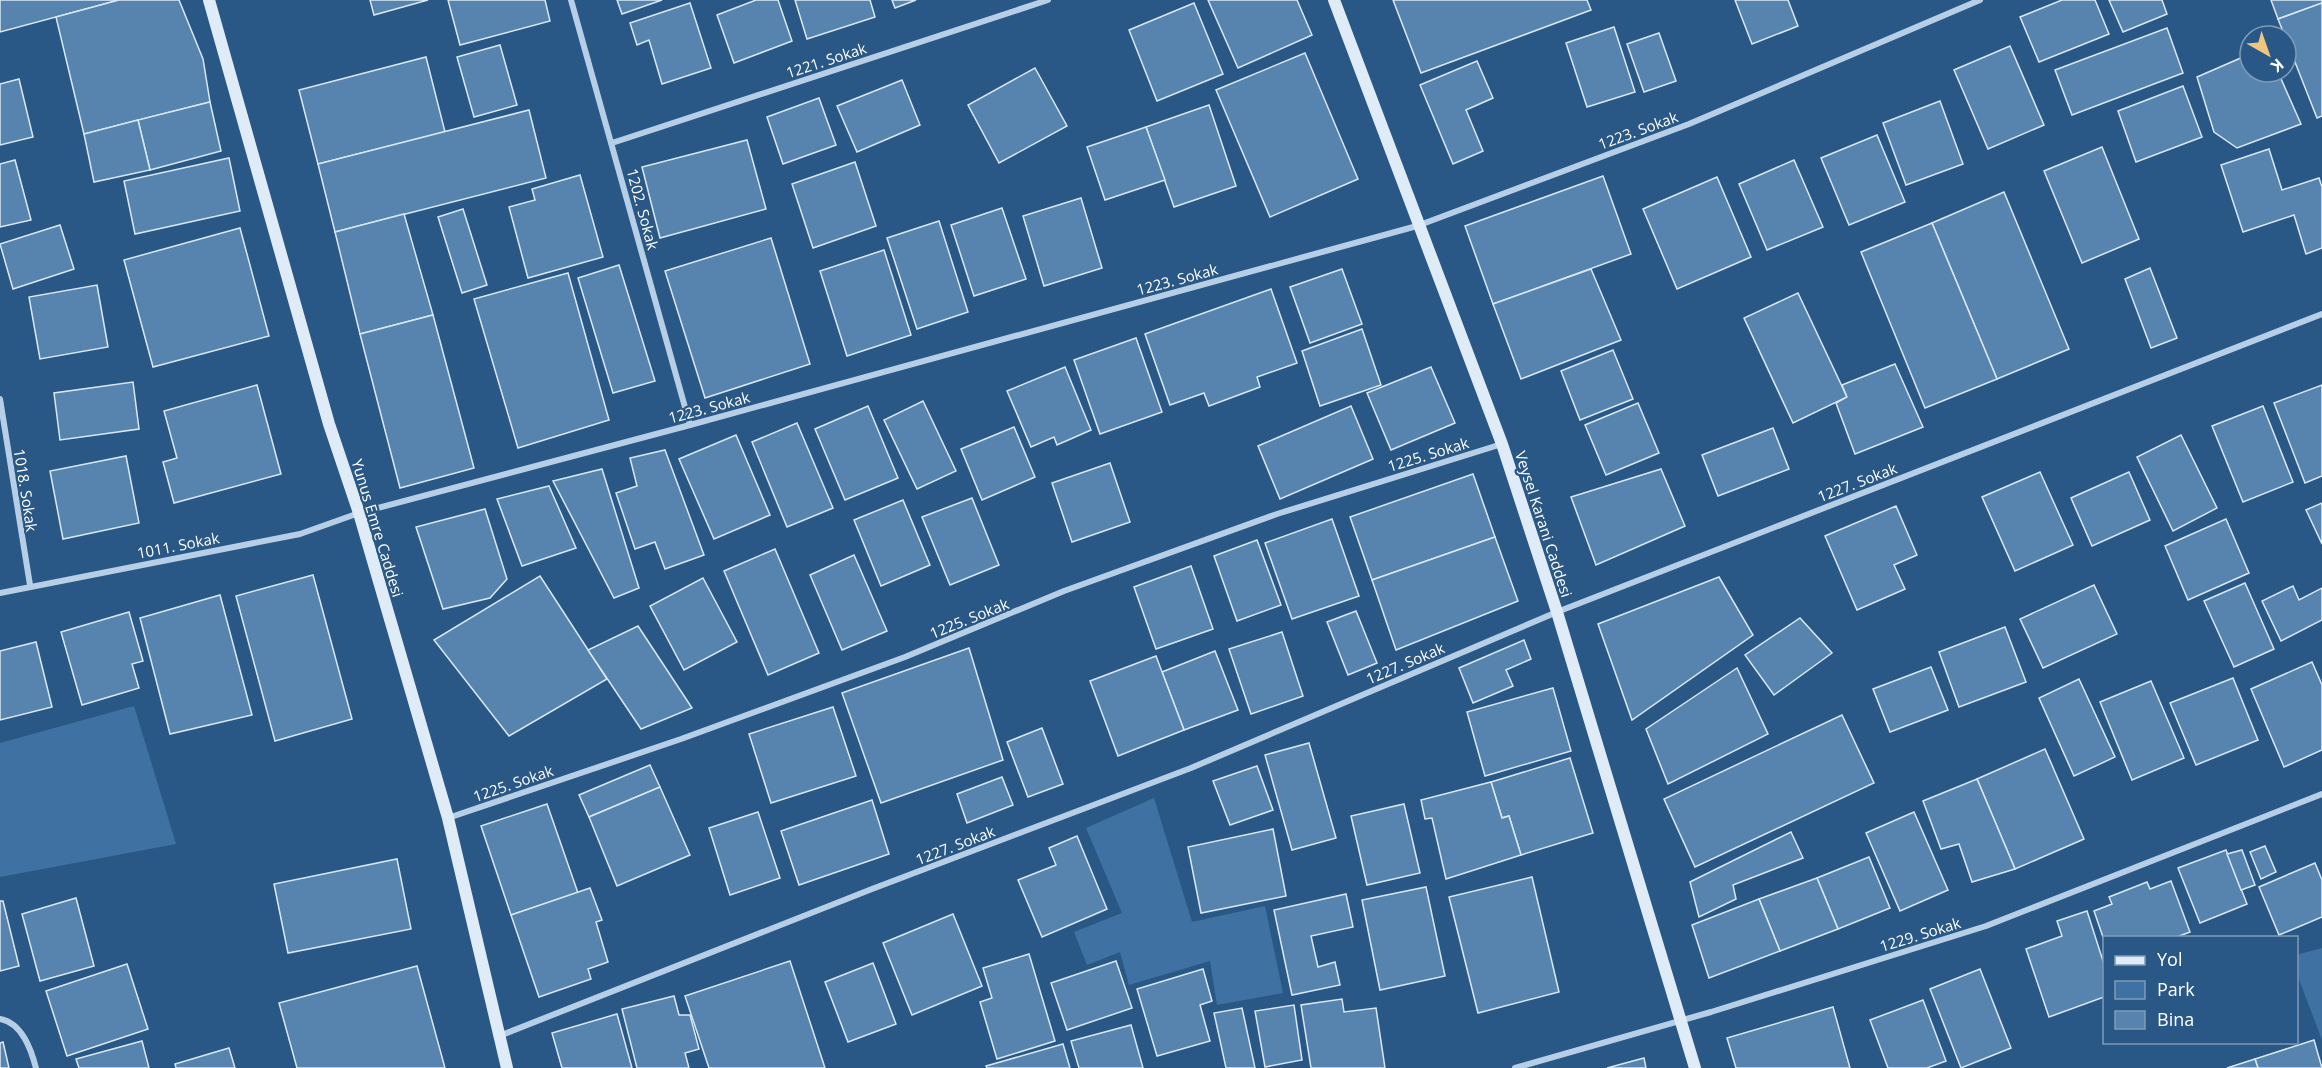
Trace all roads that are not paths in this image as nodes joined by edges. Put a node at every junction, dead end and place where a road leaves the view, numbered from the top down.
1 (209, 0) edge
2 (571, 0) edge
3 (1048, 0) edge
4 (1334, 0) edge
5 (1980, 0) edge
6 (612, 143) junction
7 (1417, 226) junction
8 (2322, 314) edge
9 (0, 399) edge
10 (690, 425) junction
11 (1502, 444) junction
12 (359, 513) junction
13 (30, 585) junction
14 (0, 593) edge
15 (1557, 612) junction
16 (2322, 794) edge
17 (448, 818) junction
18 (0, 1019) edge
19 (1682, 1020) junction
20 (498, 1036) junction
21 (36, 1068) edge
22 (507, 1068) edge
23 (1515, 1068) edge
24 (1695, 1068) edge

1 - 12 street, Yunus Emre Caddesi
2 - 6 street, 1202. Sokak
3 - 6 street, 1221. Sokak
4 - 7 street, Veysel Karani Caddesi
5 - 7 street, 1223. Sokak
6 - 10 street, 1202. Sokak
7 - 10 street, 1223. Sokak
7 - 11 street, Veysel Karani Caddesi
8 - 15 street, 1227. Sokak
9 - 13 street, 1018. Sokak
10 - 12 street, 1223. Sokak
11 - 15 street, Veysel Karani Caddesi
11 - 17 street, 1225. Sokak
12 - 13 street, 1011. Sokak
12 - 17 street, Yunus Emre Caddesi
13 - 14 street, 1011. Sokak
15 - 19 street, Veysel Karani Caddesi
15 - 20 street, 1227. Sokak
16 - 19 street, 1229. Sokak
17 - 20 street, Yunus Emre Caddesi
18 - 21 street
19 - 23 street, 1229. Sokak
19 - 24 street, Veysel Karani Caddesi
20 - 22 street, Yunus Emre Caddesi

